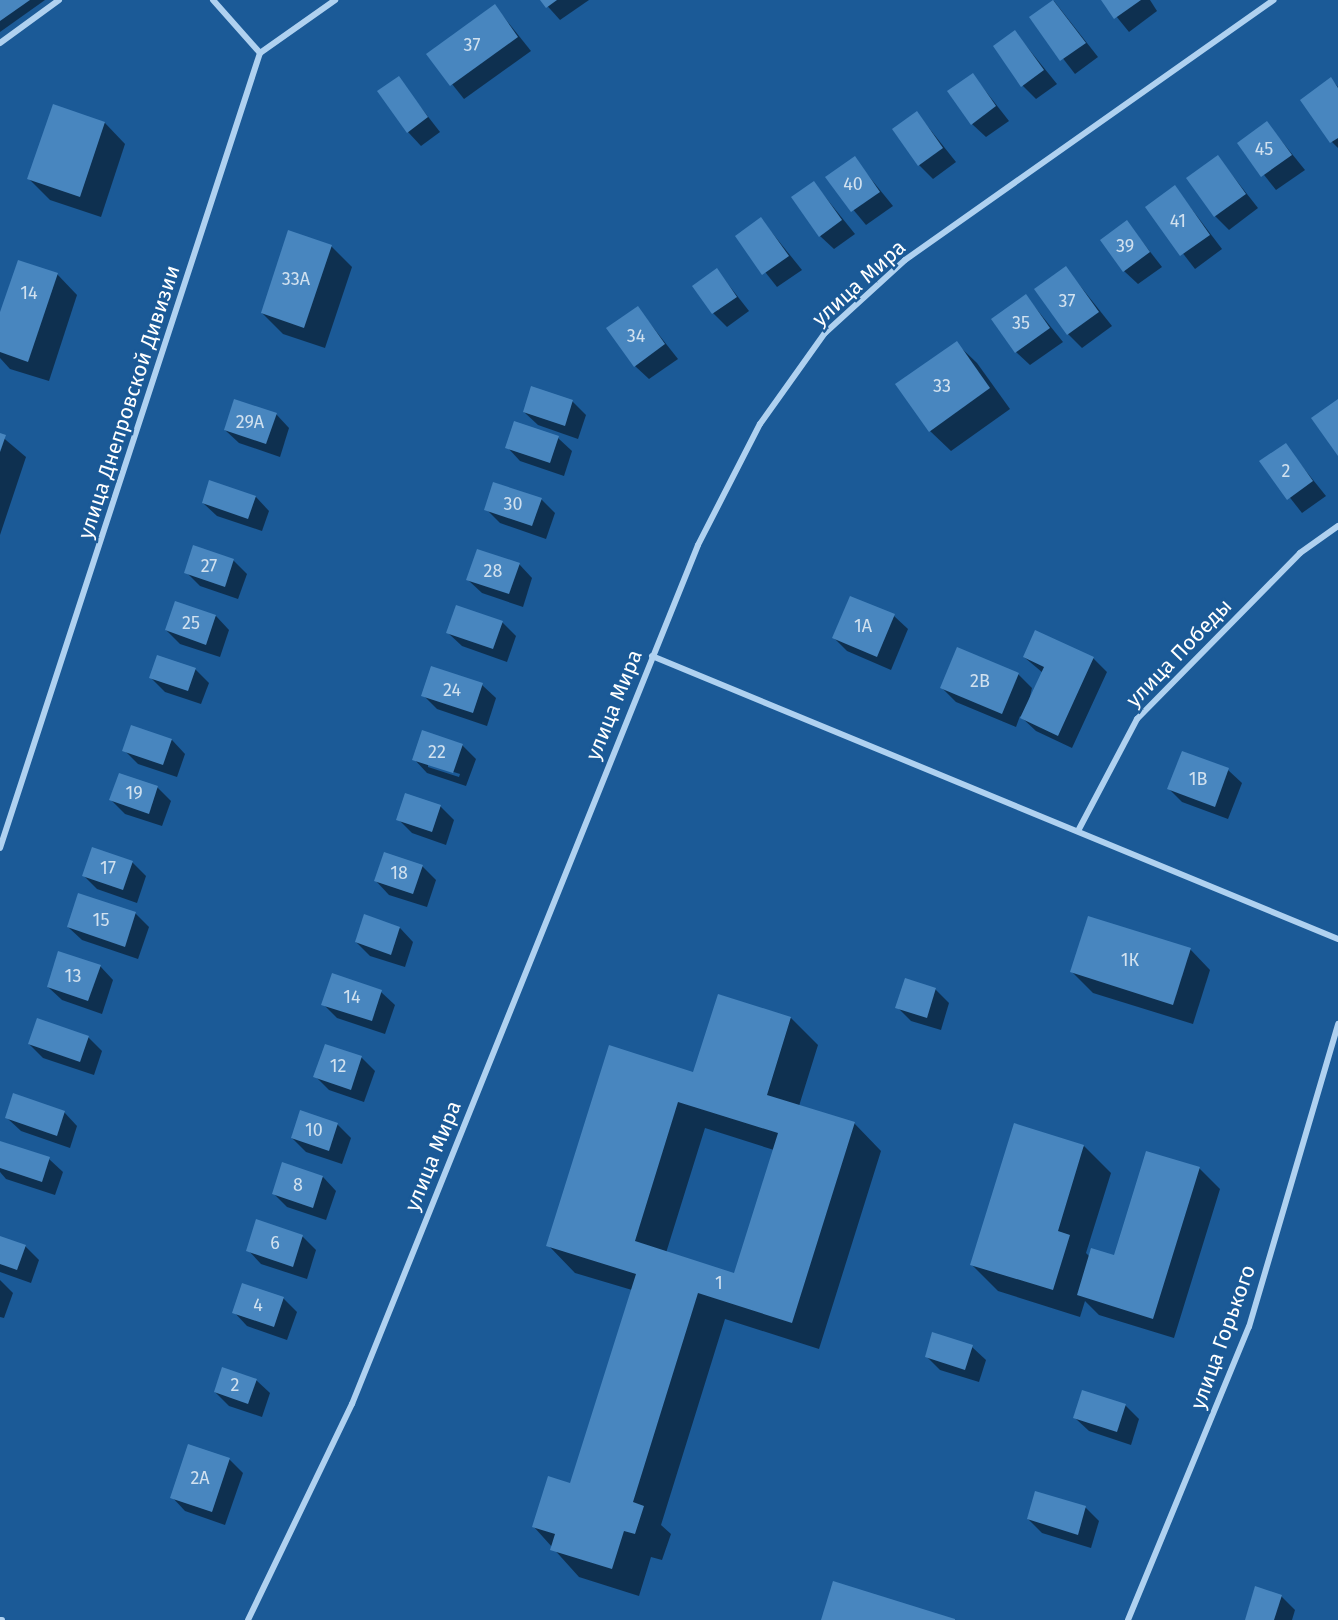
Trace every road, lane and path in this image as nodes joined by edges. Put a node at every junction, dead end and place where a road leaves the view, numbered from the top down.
1 (59, 0) edge
2 (213, 0) edge
3 (335, 0) edge
4 (1273, 0) edge
5 (0, 43) edge
6 (260, 53) junction
7 (1338, 526) edge
8 (652, 656) junction
9 (1078, 831) junction
10 (0, 848) edge
11 (1338, 939) edge
12 (1338, 1024) edge
13 (248, 1620) edge
14 (1128, 1620) edge

1 - 5 street
2 - 6 street
3 - 6 street
4 - 8 street, улица Мира
6 - 10 street, улица Днепровской Дивизии
7 - 9 street, улица Победы
8 - 9 street
8 - 13 street, улица Мира
9 - 11 street
12 - 14 street, улица Горького

